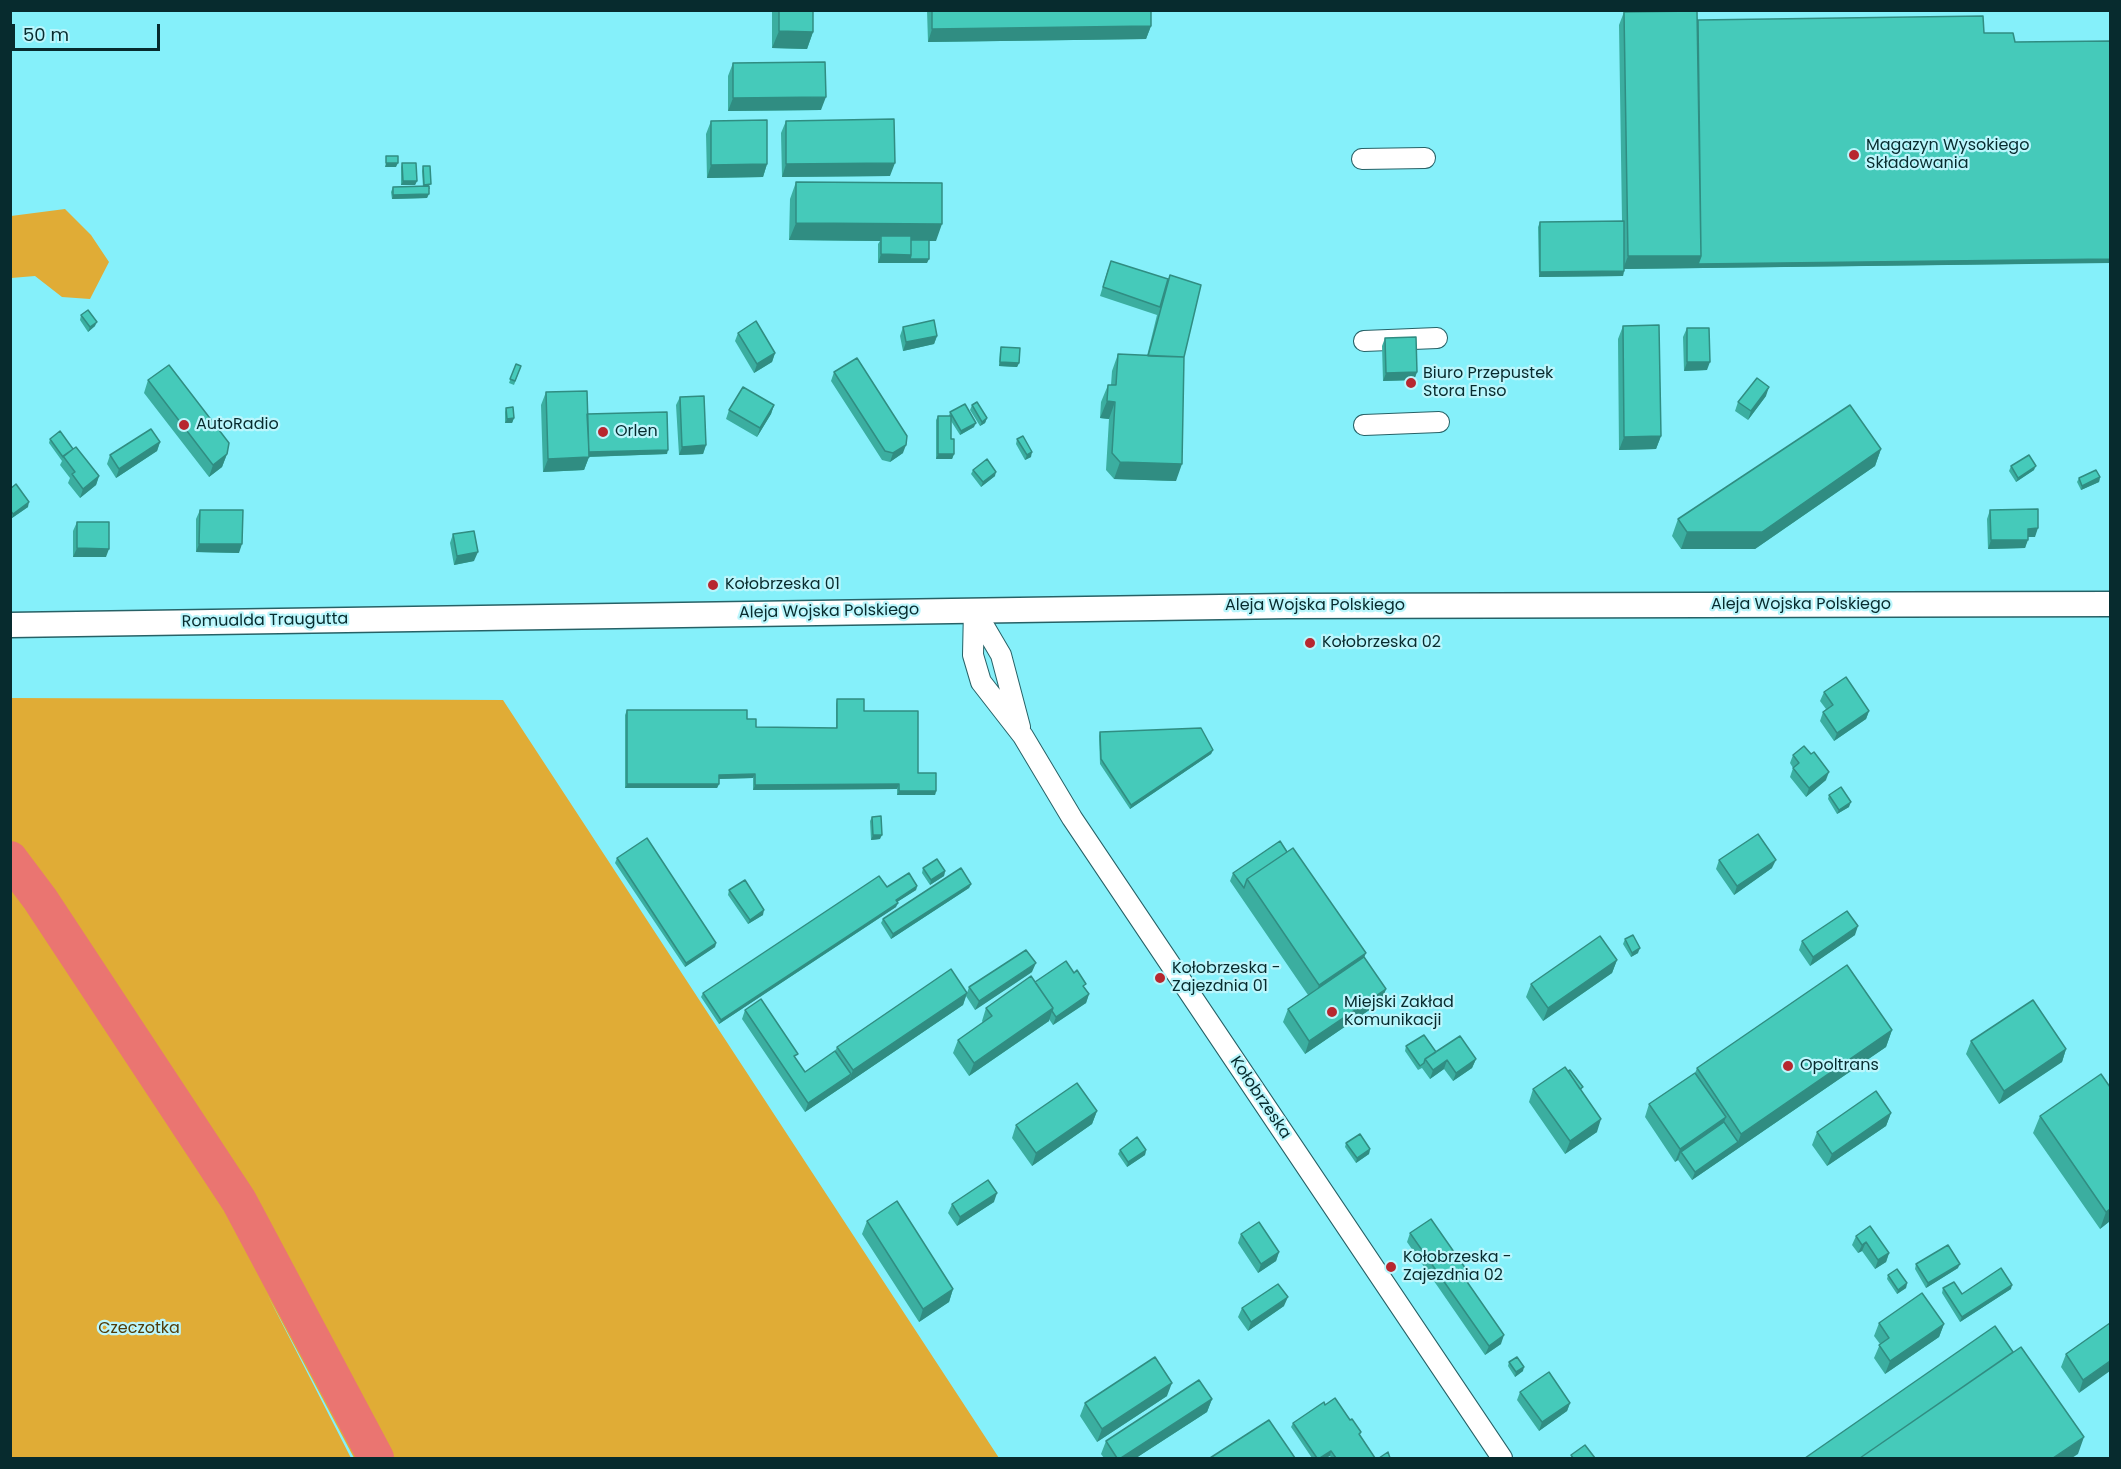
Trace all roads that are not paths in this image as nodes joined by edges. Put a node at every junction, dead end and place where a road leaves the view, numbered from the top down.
1 (1425, 158) dead end
2 (1362, 159) dead end
3 (1437, 338) dead end
4 (1364, 341) dead end
5 (1439, 422) dead end
6 (1364, 425) dead end
7 (2110, 603) edge
8 (974, 609) junction
9 (519, 619) joint
10 (10, 625) edge
11 (1023, 736) junction
12 (1502, 1458) edge

1 - 2 street
3 - 4 street
5 - 6 street
7 - 8 main road, Aleja Wojska Polskiego
8 - 9 main road, Aleja Wojska Polskiego
8 - 11 street, Kołobrzeska
8 - 11 street, Kołobrzeska
9 - 10 main road, Romualda Traugutta
11 - 12 street, Kołobrzeska

